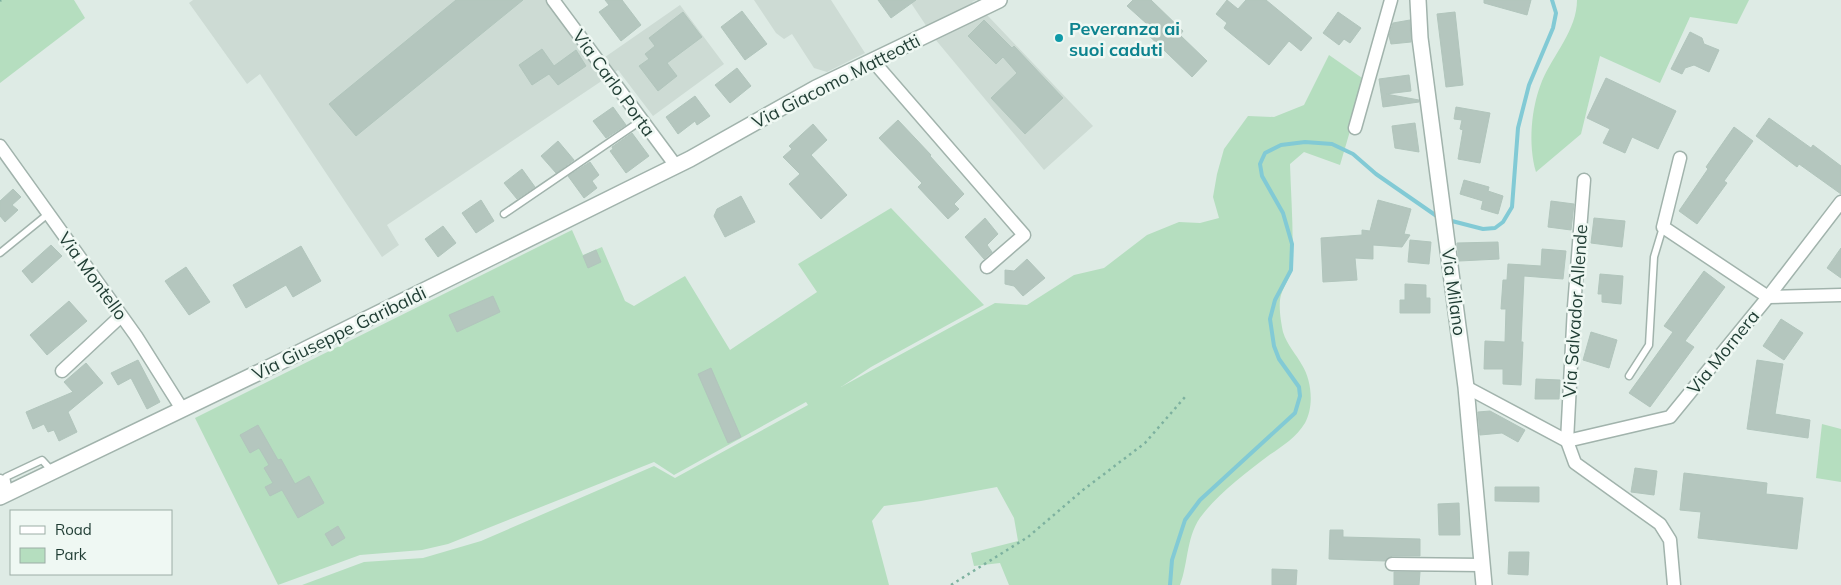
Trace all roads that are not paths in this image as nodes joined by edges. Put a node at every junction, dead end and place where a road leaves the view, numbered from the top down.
1 (553, 0) edge
2 (999, 0) edge
3 (1391, 0) edge
4 (1418, 0) edge
5 (873, 61) junction
6 (642, 120) junction
7 (1355, 128) dead end
8 (0, 146) edge
9 (1680, 158) dead end
10 (676, 166) junction
11 (1584, 180) dead end
12 (1841, 202) edge
13 (48, 214) junction
14 (504, 214) dead end
15 (1663, 227) junction
16 (0, 253) edge
17 (987, 267) dead end
18 (1841, 294) edge
19 (1768, 297) junction
20 (121, 316) junction
21 (62, 371) dead end
22 (1629, 376) dead end
23 (1466, 387) junction
24 (182, 408) junction
25 (1567, 441) junction
26 (3, 490) edge
27 (1392, 564) dead end
28 (1482, 565) junction
29 (1484, 585) edge
30 (1674, 585) edge

1 - 6 street, Via Carlo Porta
2 - 5 street, Via Giacomo Matteotti
3 - 7 street
4 - 23 street, Via Milano
5 - 10 street, Via Giacomo Matteotti
5 - 17 street
6 - 10 street, Via Carlo Porta
6 - 14 lane
8 - 13 street, Via Montello
9 - 15 street
10 - 24 street, Via Giuseppe Garibaldi
11 - 25 street, Via Salvador Allende
12 - 19 street, Via Mornera
13 - 16 lane
13 - 20 street, Via Montello
15 - 19 street
15 - 22 lane
18 - 19 street
19 - 25 street, Via Mornera
20 - 21 street
20 - 24 street, Via Montello
23 - 25 street
23 - 28 street, Via Milano
24 - 26 street, Via Giuseppe Garibaldi
25 - 30 street
27 - 28 street
28 - 29 street, Via Milano

